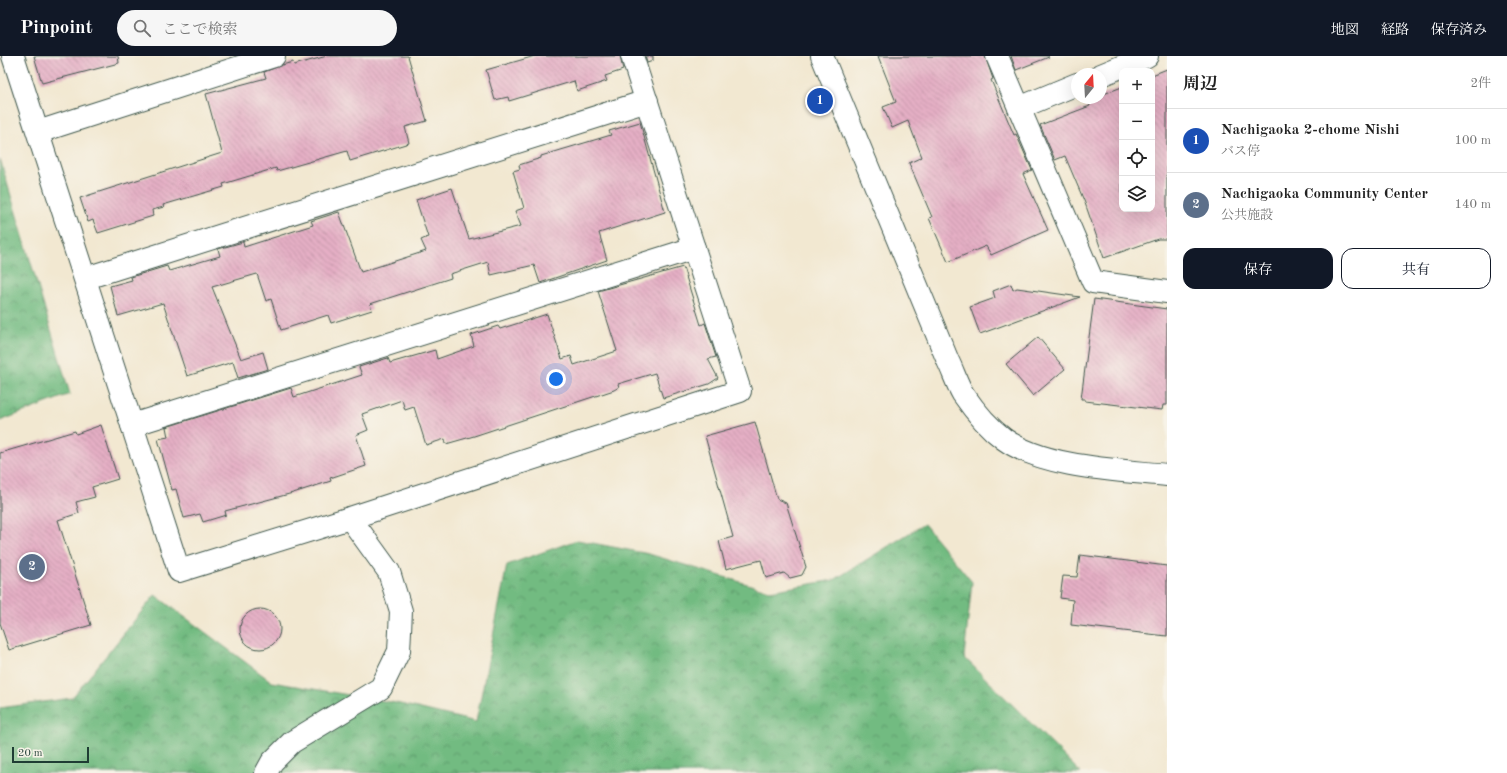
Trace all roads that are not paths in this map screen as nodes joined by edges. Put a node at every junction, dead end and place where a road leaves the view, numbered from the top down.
1 (13, 56) edge
2 (274, 56) edge
3 (632, 56) edge
4 (822, 56) edge
5 (997, 56) edge
6 (1146, 56) edge
7 (1107, 72) edge
8 (1071, 86) edge
9 (647, 101) junction
10 (1019, 108) junction
11 (38, 132) junction
12 (694, 248) junction
13 (86, 278) junction
14 (1167, 292) edge
15 (132, 425) junction
16 (1167, 475) edge
17 (350, 518) junction
18 (266, 773) edge

1 - 11 street
2 - 11 street
3 - 9 street
4 - 16 street
5 - 10 street
6 - 7 street
8 - 10 street
9 - 12 street
9 - 13 street
10 - 14 street
11 - 13 street
12 - 15 street
12 - 17 street
13 - 15 street
15 - 17 street
17 - 18 street

